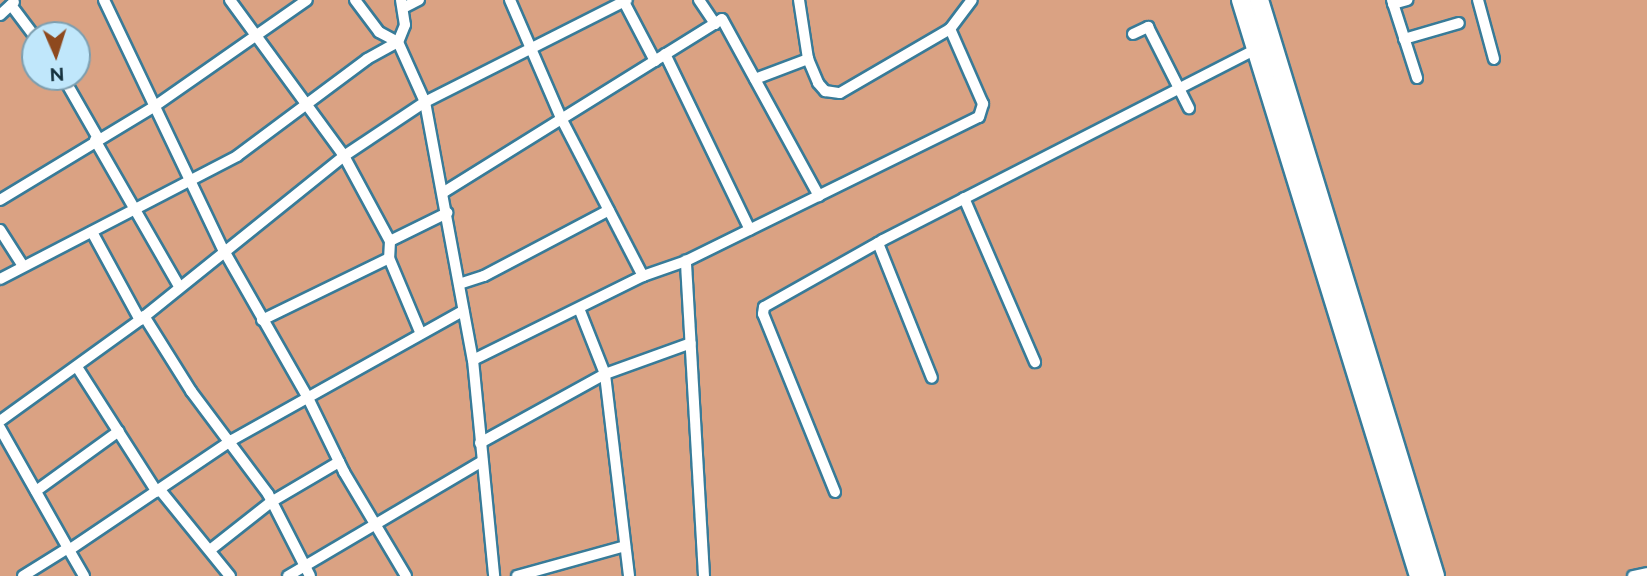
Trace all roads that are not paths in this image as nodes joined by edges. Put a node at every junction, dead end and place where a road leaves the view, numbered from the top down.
1 (104, 0) edge
2 (230, 0) edge
3 (307, 0) edge
4 (355, 0) edge
5 (419, 0) edge
6 (510, 0) edge
7 (624, 0) edge
8 (699, 0) edge
9 (799, 0) edge
10 (971, 0) edge
11 (1241, 0) edge
12 (1259, 0) edge
13 (1406, 0) edge
14 (1478, 0) edge
15 (13, 2) edge
16 (1392, 2) edge
17 (402, 4) edge
18 (0, 15) edge
19 (25, 21) edge
20 (1459, 23) dead end
21 (715, 24) junction
22 (950, 29) junction
23 (1132, 34) dead end
24 (257, 36) junction
25 (1404, 38) junction
26 (398, 42) junction
27 (528, 46) junction
28 (1256, 50) junction
29 (665, 54) junction
30 (808, 59) junction
31 (1494, 59) dead end
32 (655, 61) junction
33 (1417, 78) dead end
34 (755, 79) junction
35 (1179, 89) junction
36 (71, 91) edge
37 (425, 102) junction
38 (306, 104) junction
39 (155, 106) junction
40 (1189, 108) dead end
41 (561, 118) junction
42 (97, 139) junction
43 (344, 156) junction
44 (191, 179) junction
45 (444, 192) junction
46 (819, 196) junction
47 (964, 198) junction
48 (0, 200) edge
49 (609, 210) junction
50 (134, 212) junction
51 (447, 213) junction
52 (0, 230) edge
53 (750, 230) junction
54 (92, 232) junction
55 (390, 242) junction
56 (878, 243) junction
57 (222, 249) junction
58 (389, 258) junction
59 (686, 261) junction
60 (23, 266) junction
61 (643, 276) junction
62 (0, 279) edge
63 (459, 284) junction
64 (179, 286) junction
65 (463, 311) junction
66 (580, 311) junction
67 (142, 318) junction
68 (262, 320) junction
69 (421, 334) junction
70 (691, 343) junction
71 (473, 360) junction
72 (1035, 362) dead end
73 (77, 367) junction
74 (605, 374) junction
75 (932, 378) dead end
76 (307, 396) junction
77 (0, 421) edge
78 (0, 428) edge
79 (120, 431) junction
80 (232, 440) junction
81 (480, 443) junction
82 (339, 462) junction
83 (481, 462) junction
84 (36, 491) junction
85 (158, 491) junction
86 (835, 492) dead end
87 (271, 502) junction
88 (375, 525) junction
89 (625, 546) junction
90 (69, 549) junction
91 (209, 550) junction
92 (307, 571) edge
93 (1647, 573) edge
94 (23, 576) edge
95 (84, 576) edge
96 (230, 576) edge
97 (288, 576) edge
98 (406, 576) edge
99 (494, 576) edge
100 (517, 576) edge
101 (629, 576) edge
102 (704, 576) edge
103 (1419, 576) edge
104 (1435, 576) edge
105 (1633, 576) edge

1 - 39 street
2 - 24 street
3 - 24 street
4 - 26 street
5 - 17 street
6 - 27 street
7 - 27 street
7 - 32 street
8 - 21 street
9 - 30 street
10 - 22 street
11 - 28 main road
12 - 104 main road
13 - 16 street
14 - 31 street
15 - 18 street
15 - 19 street
16 - 25 street
17 - 26 street
20 - 25 street
21 - 29 street
21 - 34 street
22 - 30 street
22 - 46 street
23 - 35 street
24 - 38 street
24 - 39 street
25 - 33 street
26 - 37 street
26 - 38 street
27 - 37 street
27 - 41 street
28 - 35 street
28 - 103 main road
29 - 32 street
29 - 53 street
30 - 34 street
32 - 41 street
34 - 46 street
35 - 40 street
35 - 47 street
36 - 42 street
37 - 43 street
37 - 45 street
38 - 43 street
38 - 44 street
39 - 42 street
39 - 44 street
41 - 45 street
41 - 49 street
42 - 48 street
42 - 50 street
43 - 55 street
43 - 57 street
44 - 50 street
44 - 57 street
45 - 51 street
46 - 53 street
47 - 56 street
47 - 72 street
49 - 61 street
49 - 63 street
50 - 54 street
50 - 64 street
51 - 55 street
51 - 63 street
52 - 60 street
53 - 59 street
54 - 60 street
54 - 67 street
55 - 58 street
56 - 75 street
56 - 86 street
57 - 64 street
57 - 68 street
58 - 68 street
58 - 69 street
59 - 61 street
59 - 70 street
60 - 62 street
61 - 66 street
63 - 65 street
64 - 67 street
65 - 69 street
65 - 71 street
66 - 71 street
66 - 74 street
67 - 73 street
67 - 80 street
68 - 76 street
69 - 76 street
70 - 74 street
70 - 102 street
71 - 81 street
73 - 77 street
73 - 79 street
74 - 81 street
74 - 89 street
76 - 80 street
76 - 82 street
78 - 84 street
79 - 84 street
79 - 85 street
80 - 85 street
80 - 87 street
81 - 83 street
82 - 87 street
82 - 88 street
83 - 88 street
83 - 99 street
84 - 90 street
85 - 90 street
85 - 91 street
87 - 91 street
87 - 92 street
88 - 92 street
88 - 98 street
89 - 100 street
89 - 101 street
90 - 94 street
90 - 95 street
91 - 96 street
92 - 97 street
93 - 105 street

